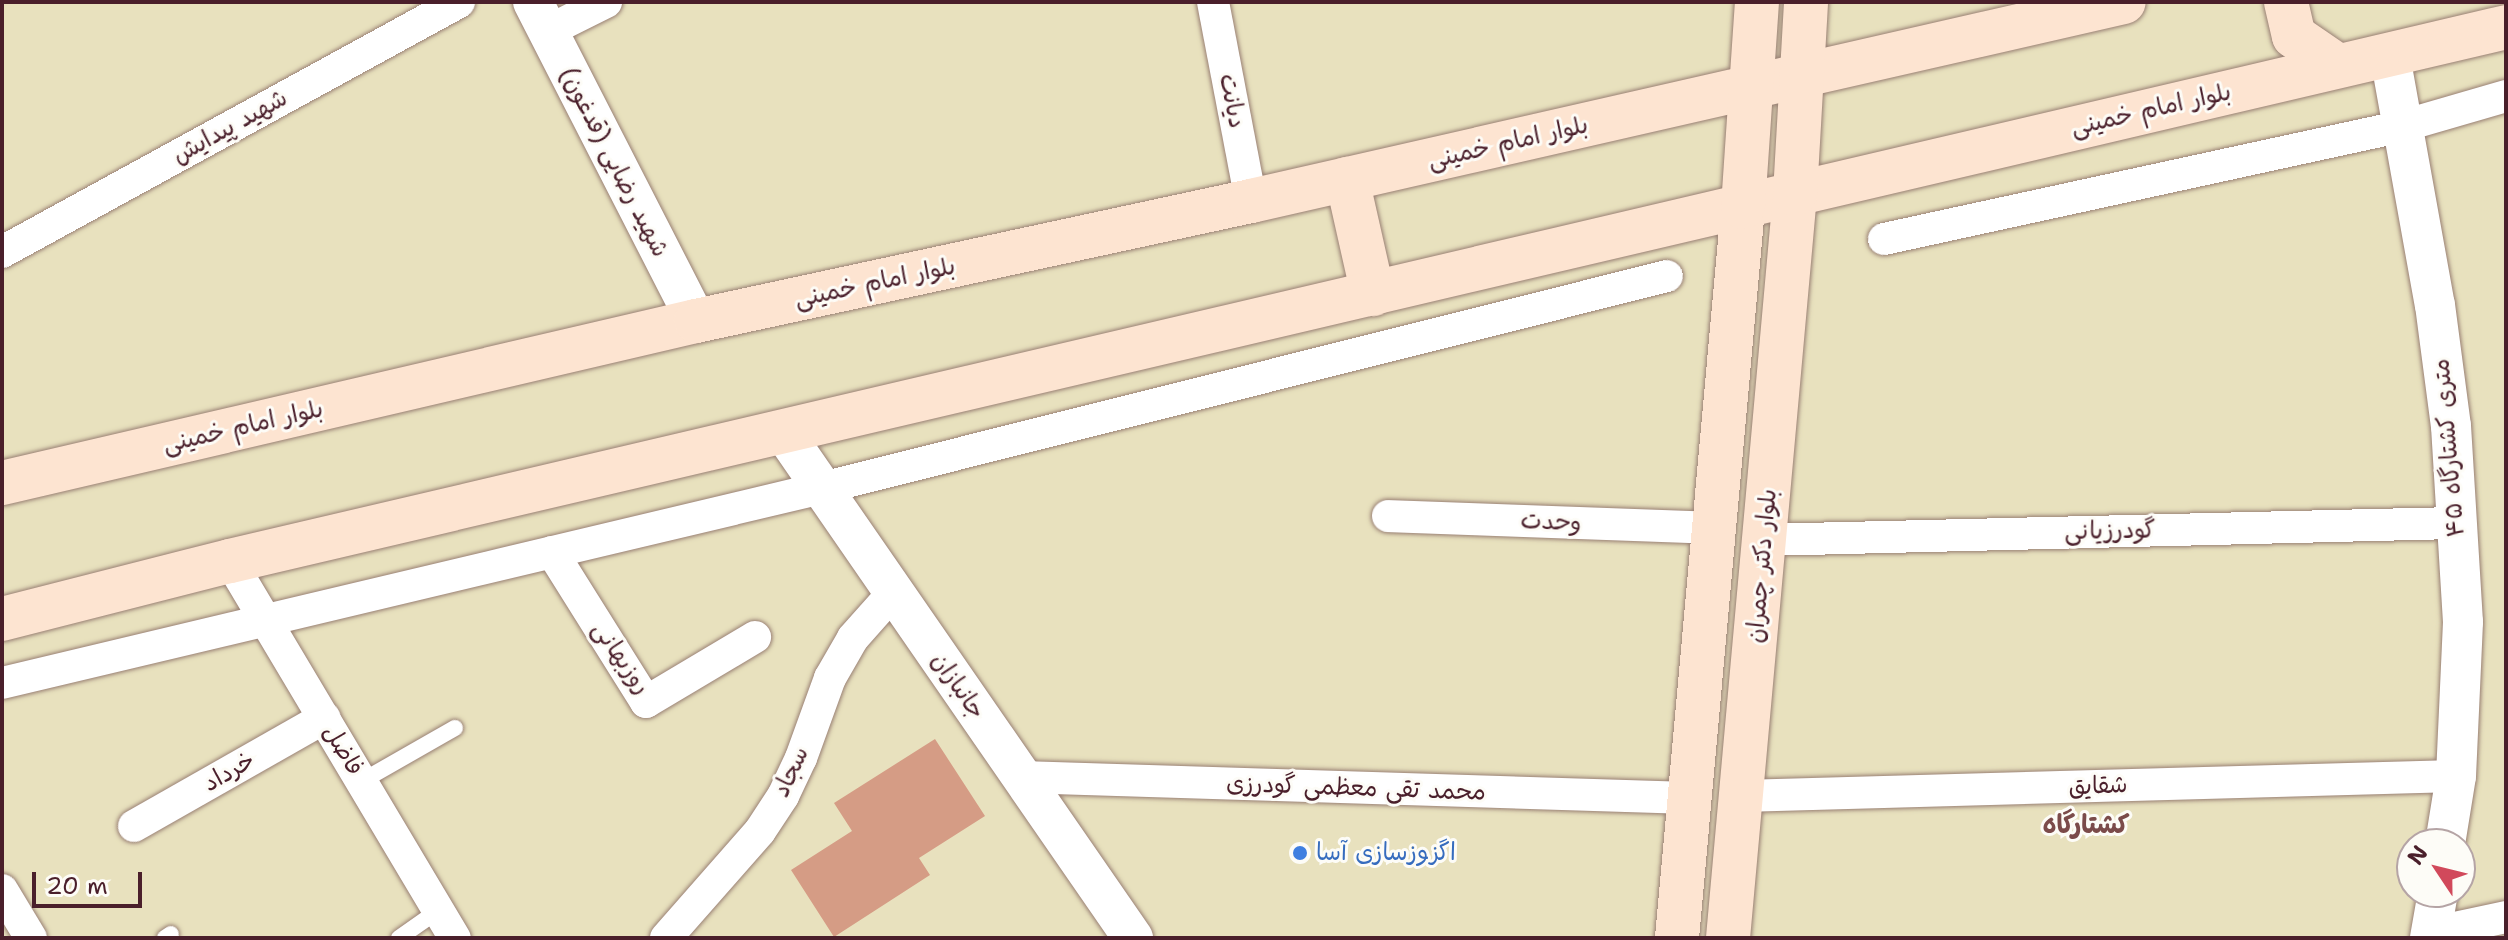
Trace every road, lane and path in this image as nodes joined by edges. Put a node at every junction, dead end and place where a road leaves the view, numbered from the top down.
1 (459, 2) edge
2 (606, 2) edge
3 (1213, 2) edge
4 (1757, 2) edge
5 (1806, 2) edge
6 (2124, 2) edge
7 (2286, 2) edge
8 (541, 16) edge
9 (2506, 27) edge
10 (2390, 56) junction
11 (2338, 66) junction
12 (1799, 76) junction
13 (1749, 89) junction
14 (2506, 96) edge
15 (2403, 126) junction
16 (1347, 179) junction
17 (1795, 194) junction
18 (1251, 201) junction
19 (1743, 207) junction
20 (1884, 239) dead end
21 (2, 252) edge
22 (1667, 276) dead end
23 (1373, 294) junction
24 (696, 321) junction
25 (784, 433) junction
26 (2, 483) edge
27 (822, 488) junction
28 (1388, 516) dead end
29 (2457, 523) junction
30 (1715, 528) junction
31 (1764, 540) junction
32 (552, 552) junction
33 (230, 561) junction
34 (894, 592) junction
35 (2, 619) edge
36 (267, 620) junction
37 (755, 637) dead end
38 (3, 675) edge
39 (324, 718) junction
40 (455, 728) dead end
41 (2456, 776) junction
42 (1021, 777) junction
43 (362, 781) junction
44 (1741, 796) junction
45 (1690, 798) junction
46 (134, 826) dead end
47 (2448, 828) edge
48 (2, 890) edge
49 (2435, 908) edge
50 (439, 910) junction
51 (2506, 917) edge
52 (2430, 936) edge
53 (31, 938) edge
54 (399, 938) edge
55 (455, 938) edge
56 (666, 938) edge
57 (1133, 938) edge
58 (1677, 938) edge
59 (1728, 938) edge

1 - 21 street, شهید پیدایش
2 - 8 street
3 - 18 street, دیانت
4 - 13 main road
5 - 12 main road, بلوار دکتر چمران
6 - 12 main road
7 - 11 main road
8 - 24 street, (قدغون) شهید رضایی
9 - 10 main road, بلوار امام خمینی
10 - 11 main road, بلوار امام خمینی
10 - 15 street, ۴۵ متری کشتارگاه
11 - 17 main road, بلوار امام خمینی
12 - 13 main road, بلوار امام خمینی
12 - 17 main road, بلوار دکتر چمران
13 - 16 main road, بلوار امام خمینی
13 - 19 main road
14 - 15 street
15 - 20 street
15 - 29 street, ۴۵ متری کشتارگاه
16 - 18 main road, بلوار امام خمینی
16 - 23 main road
17 - 19 main road, بلوار امام خمینی
17 - 31 main road, بلوار دکتر چمران
18 - 24 main road, بلوار امام خمینی
19 - 23 main road
19 - 30 main road
22 - 27 street
23 - 25 main road
24 - 26 main road, بلوار امام خمینی
25 - 27 street, جانبازان
25 - 33 main road
27 - 32 street
27 - 34 street, جانبازان
28 - 30 street, وحدت
29 - 31 street, گودرزیانی
29 - 41 street, ۴۵ متری کشتارگاه
30 - 45 main road
31 - 44 main road, بلوار دکتر چمران
32 - 36 street
32 - 37 street, روزبهانی
33 - 35 main road
33 - 36 street, فاضل
34 - 42 street, جانبازان
34 - 56 street, سجاد
36 - 38 street
36 - 39 street, فاضل
39 - 43 street, فاضل
39 - 46 street, خرداد
40 - 43 lane
41 - 44 street, شقایق
41 - 47 street, ۴۵ متری کشتارگاه
42 - 45 street, محمد تقی معظمی گودرزی
42 - 57 street, جانبازان
43 - 50 street, فاضل
44 - 59 main road, بلوار دکتر چمران
45 - 58 main road
48 - 53 street
49 - 52 street
50 - 54 lane
50 - 55 street, فاضل
51 - 52 street

